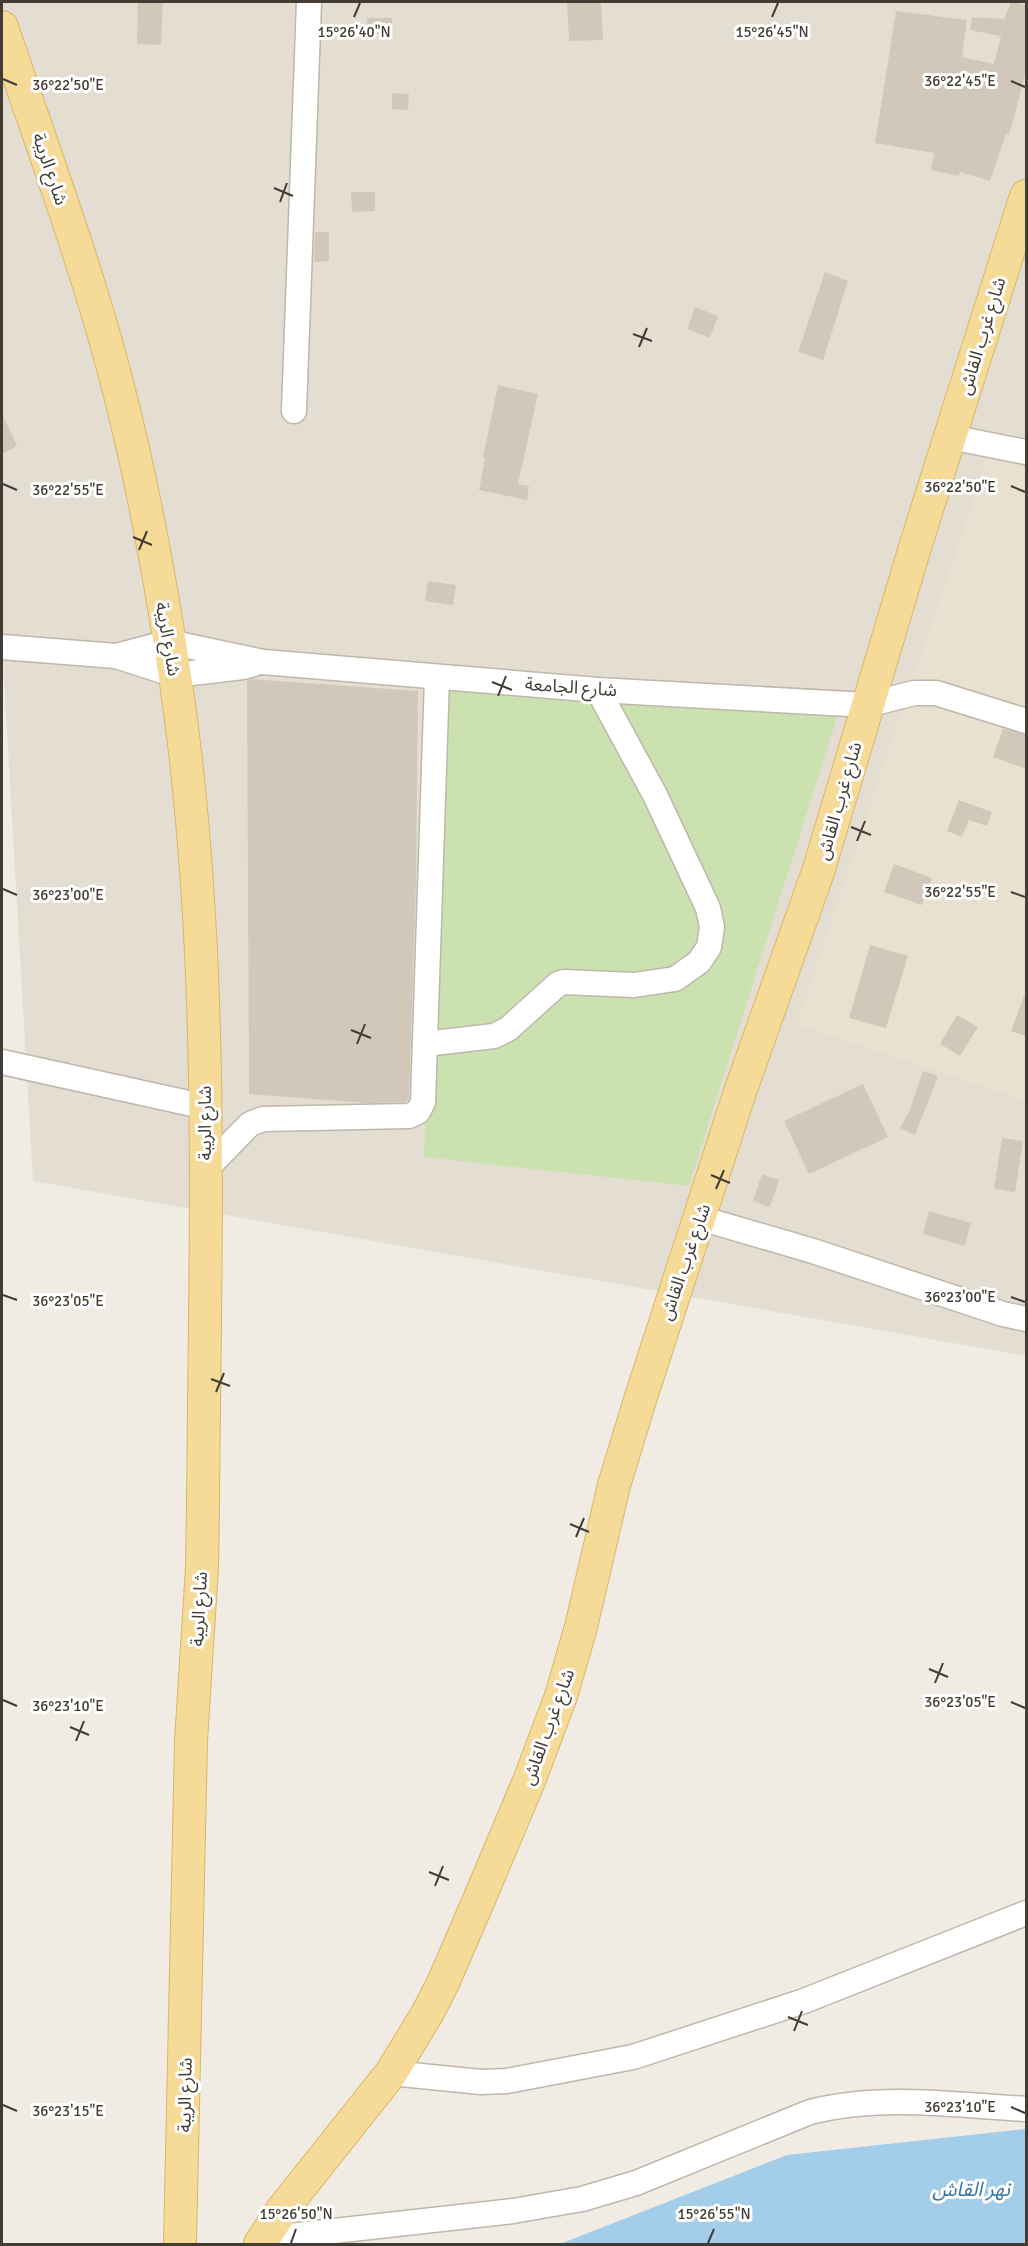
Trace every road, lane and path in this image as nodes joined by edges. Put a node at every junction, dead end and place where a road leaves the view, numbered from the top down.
1 (309, 2) edge
2 (2, 27) edge
3 (1026, 196) edge
4 (294, 411) dead end
5 (950, 437) junction
6 (1026, 452) edge
7 (169, 642) junction
8 (2, 648) edge
9 (116, 656) junction
10 (262, 662) junction
11 (175, 675) junction
12 (437, 677) junction
13 (598, 690) junction
14 (867, 705) junction
15 (1026, 721) edge
16 (425, 1044) junction
17 (2, 1062) edge
18 (206, 1107) junction
19 (205, 1170) junction
20 (700, 1218) junction
21 (1026, 1319) edge
22 (1026, 1913) edge
23 (391, 2073) junction
24 (1026, 2109) edge
25 (261, 2242) edge
26 (180, 2244) edge

1 - 4 street
2 - 7 main road, شارع الريبة
3 - 5 main road, شارع غرب القاش
5 - 6 street
5 - 14 main road, شارع غرب القاش
7 - 9 street
7 - 10 street, شارع الجامعة
7 - 11 main road, شارع الريبة
8 - 9 street
9 - 11 street
10 - 11 street
10 - 12 street, شارع الجامعة
11 - 18 main road, شارع الريبة
12 - 13 street, شارع الجامعة
12 - 16 street
13 - 14 street, شارع الجامعة
13 - 16 street
14 - 15 street, شارع الجامعة
14 - 20 main road, شارع غرب القاش
16 - 19 street
17 - 18 street
18 - 19 main road, شارع الريبة
19 - 26 main road, شارع الريبة
20 - 21 street
20 - 23 main road, شارع غرب القاش
22 - 23 street
23 - 25 main road, شارع غرب القاش
24 - 25 street

